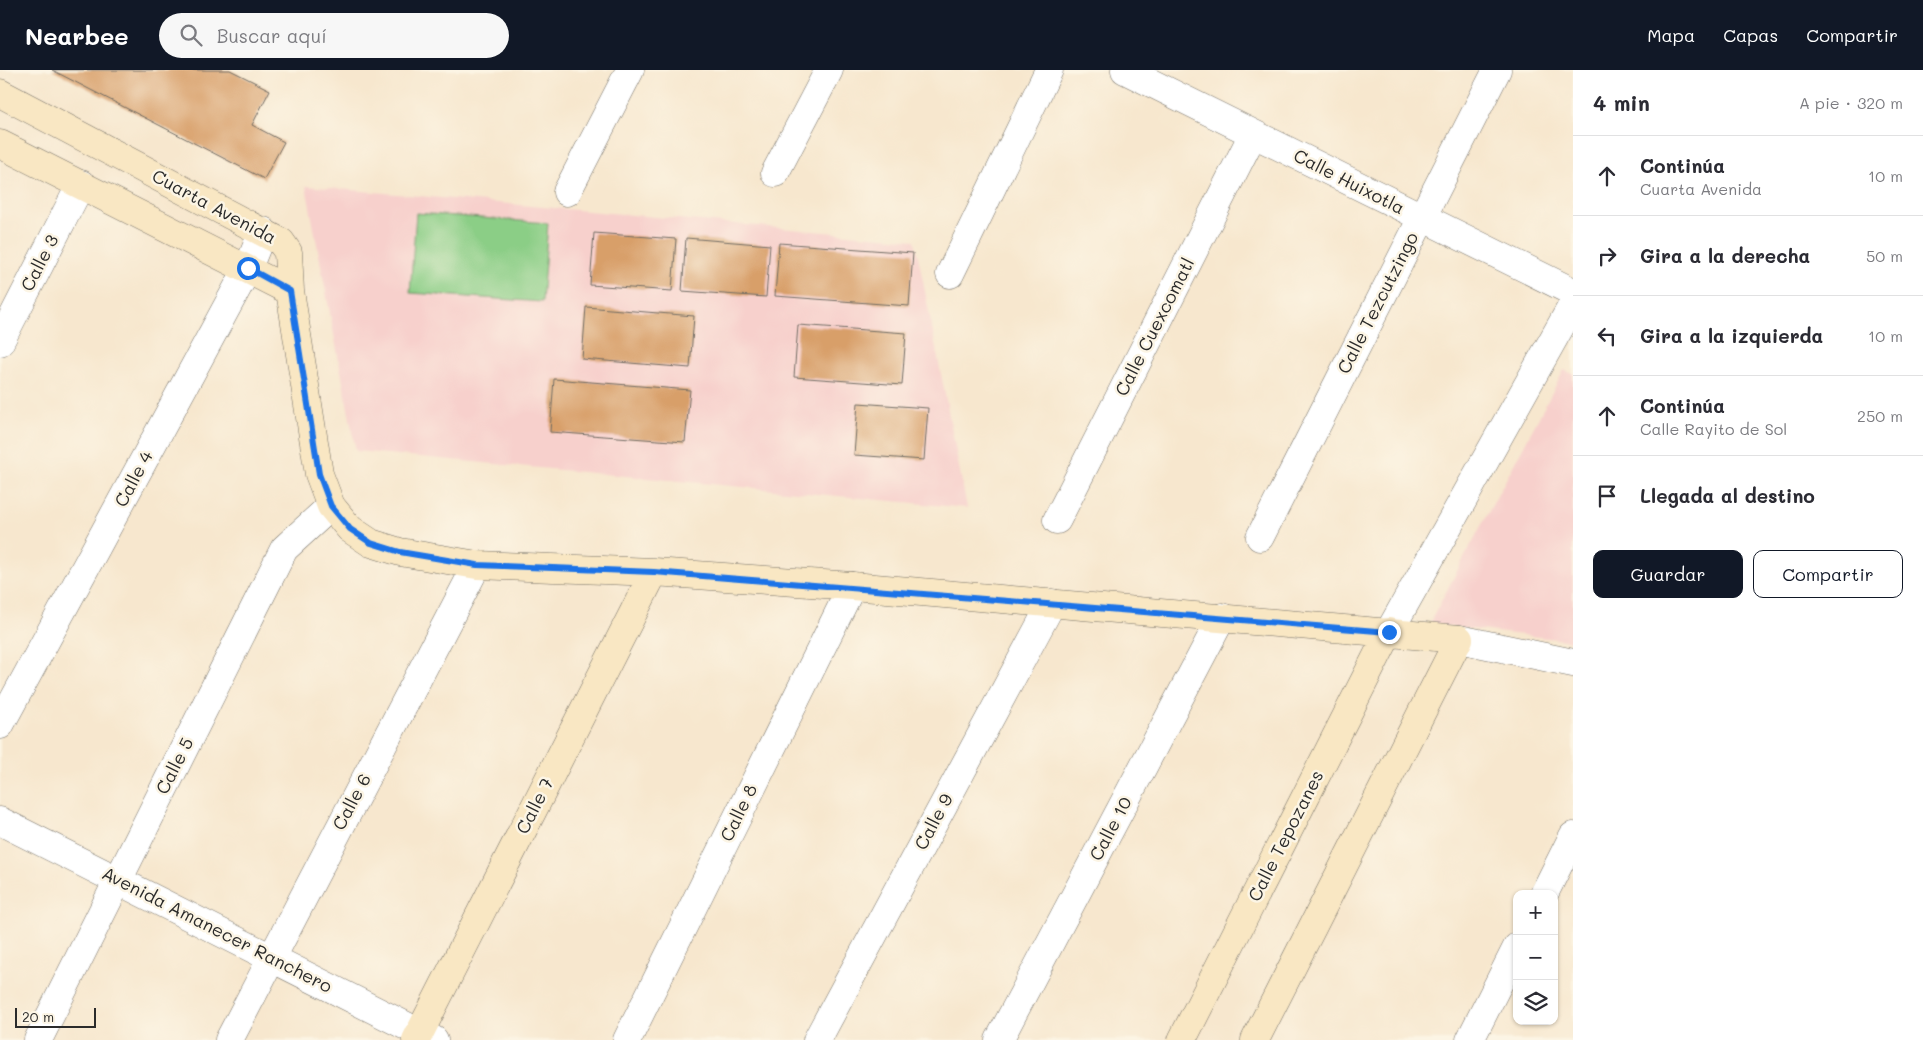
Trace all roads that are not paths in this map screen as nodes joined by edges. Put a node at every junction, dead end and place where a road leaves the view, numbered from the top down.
1 (630, 70) edge
2 (829, 70) edge
3 (1049, 70) edge
4 (1125, 70) edge
5 (1497, 70) edge
6 (0, 93) edge
7 (1253, 134) junction
8 (0, 144) edge
9 (775, 173) dead end
10 (81, 184) junction
11 (567, 192) dead end
12 (1421, 218) junction
13 (263, 231) junction
14 (248, 268) junction
15 (950, 274) dead end
16 (290, 291) junction
17 (1573, 292) edge
18 (1573, 304) edge
19 (0, 342) edge
20 (331, 506) junction
21 (1057, 520) dead end
22 (1260, 537) dead end
23 (477, 565) junction
24 (654, 572) junction
25 (852, 586) junction
26 (1052, 603) junction
27 (1222, 617) junction
28 (1389, 632) junction
29 (1459, 638) junction
30 (1573, 663) edge
31 (0, 726) edge
32 (0, 821) edge
33 (1573, 836) edge
34 (119, 879) junction
35 (1546, 890) edge
36 (1513, 956) edge
37 (270, 958) junction
38 (423, 1037) edge
39 (38, 1040) edge
40 (229, 1040) edge
41 (627, 1040) edge
42 (817, 1040) edge
43 (999, 1040) edge
44 (1182, 1040) edge
45 (1255, 1040) edge
46 (1470, 1040) edge

1 - 11 street
2 - 9 street
3 - 15 street
4 - 7 street, Calle Huixotla
5 - 12 street, Calle Tezcutzingo
6 - 13 main road, Cuarta Avenida
7 - 12 street, Calle Huixotla
7 - 21 street, Calle Cuexcomatl
8 - 10 main road
10 - 14 main road
10 - 19 street, Calle 3
12 - 17 street, Calle Huixotla
12 - 22 street, Calle Tezcutzingo
13 - 14 street, Calle 4
13 - 16 main road, Cuarta Avenida
14 - 16 main road
14 - 31 street, Calle 4
16 - 20 main road, Cuarta Avenida
18 - 28 street
20 - 23 main road, Cuarta Avenida
20 - 34 street, Calle 5
23 - 24 main road, Cuarta Avenida
23 - 37 street, Calle 6
24 - 25 main road, Cuarta Avenida
24 - 38 main road, Calle 7
25 - 26 main road, Cuarta Avenida
25 - 41 street, Calle 8
26 - 27 main road, Cuarta Avenida
26 - 42 street, Calle 9
27 - 28 main road, Cuarta Avenida
27 - 43 street, Calle 10
28 - 29 main road, Cuarta Avenida
28 - 44 main road, Calle Tepozanes
29 - 30 street
29 - 45 main road
32 - 34 street, Avenida Amanecer Ranchero
33 - 35 street
34 - 37 street, Avenida Amanecer Ranchero
34 - 39 street, Calle 5
36 - 46 street
37 - 38 street, Avenida Amanecer Ranchero
37 - 40 street, Calle 6

